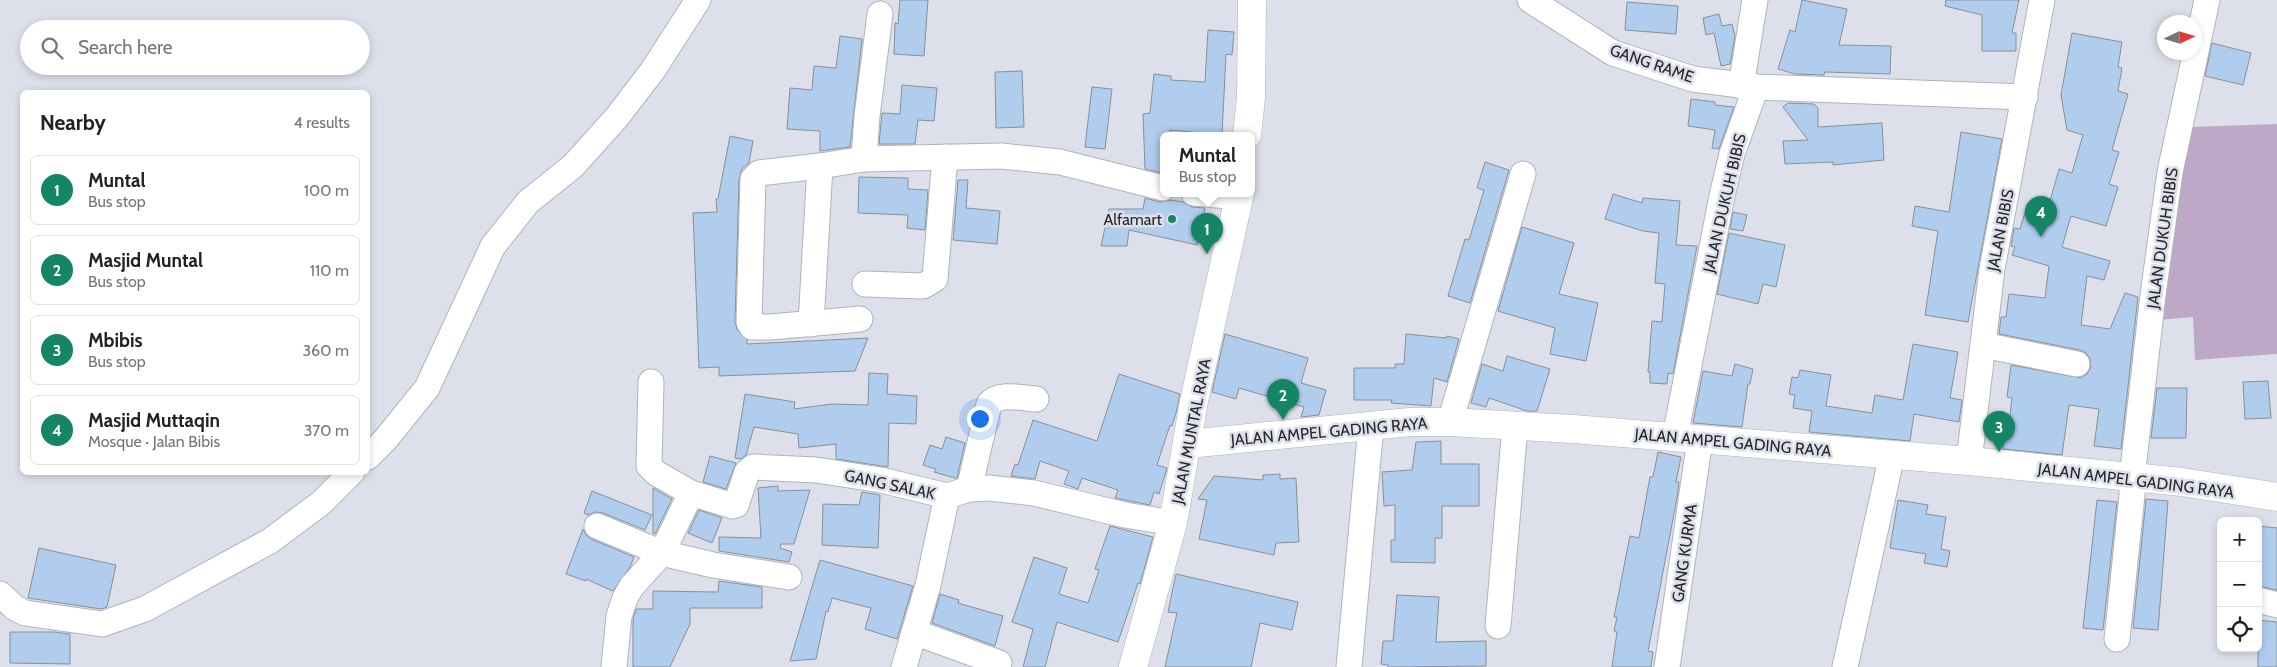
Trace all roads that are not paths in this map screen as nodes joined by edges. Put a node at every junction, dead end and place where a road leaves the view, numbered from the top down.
1 (698, 0) edge
2 (1252, 0) edge
3 (1530, 0) edge
4 (1755, 0) edge
5 (2042, 0) edge
6 (2207, 0) edge
7 (880, 14) dead end
8 (1749, 86) junction
9 (2025, 96) junction
10 (1247, 132) edge
11 (945, 157) junction
12 (864, 159) junction
13 (820, 166) junction
14 (1524, 174) dead end
15 (1160, 187) edge
16 (1240, 197) edge
17 (865, 284) dead end
18 (860, 319) dead end
19 (811, 324) junction
20 (1983, 346) junction
21 (2077, 364) dead end
22 (651, 382) dead end
23 (1036, 399) dead end
24 (1450, 422) junction
25 (1371, 426) junction
26 (1515, 426) junction
27 (1688, 438) junction
28 (1188, 444) junction
29 (370, 455) edge
30 (1892, 455) junction
31 (1969, 461) junction
32 (349, 475) edge
33 (2132, 478) junction
34 (958, 492) junction
35 (691, 494) junction
36 (2277, 497) edge
37 (1173, 523) junction
38 (597, 526) dead end
39 (662, 553) junction
40 (789, 577) dead end
41 (0, 594) edge
42 (2262, 601) edge
43 (2277, 605) edge
44 (1498, 626) dead end
45 (914, 632) junction
46 (2117, 639) dead end
47 (1000, 662) dead end
48 (614, 667) edge
49 (904, 667) edge
50 (1133, 667) edge
51 (1349, 667) edge
52 (1667, 667) edge
53 (1845, 667) edge

1 - 29 street
2 - 10 main road
3 - 8 street, GANG RAME
4 - 8 street, JALAN DUKUH BIBIS
5 - 9 street, JALAN BIBIS
6 - 33 street, JALAN DUKUH BIBIS
7 - 12 street
8 - 9 street
8 - 27 street, JALAN DUKUH BIBIS
9 - 20 street, JALAN BIBIS
11 - 12 street
11 - 15 street
11 - 17 street
12 - 13 street
13 - 19 street
13 - 19 street
14 - 24 street
16 - 28 main road, JALAN MUNTAL RAYA
18 - 19 street
20 - 21 street
20 - 31 street, JALAN BIBIS
22 - 35 street
23 - 34 street
24 - 25 main road, JALAN AMPEL GADING RAYA
24 - 26 main road, JALAN AMPEL GADING RAYA
25 - 28 main road, JALAN AMPEL GADING RAYA
25 - 51 street
26 - 27 main road, JALAN AMPEL GADING RAYA
26 - 44 street
27 - 30 main road, JALAN AMPEL GADING RAYA
27 - 52 street, GANG KURMA
28 - 37 main road, JALAN MUNTAL RAYA
30 - 31 main road, JALAN AMPEL GADING RAYA
30 - 53 street
31 - 33 main road, JALAN AMPEL GADING RAYA
32 - 41 street
33 - 36 main road, JALAN AMPEL GADING RAYA
33 - 46 street, JALAN DUKUH BIBIS
34 - 35 street, GANG SALAK
34 - 37 street, GANG SALAK
34 - 45 street
35 - 39 street
37 - 50 main road, JALAN MUNTAL RAYA
38 - 39 street
39 - 40 street
39 - 48 street
42 - 43 street
45 - 47 street
45 - 49 street

